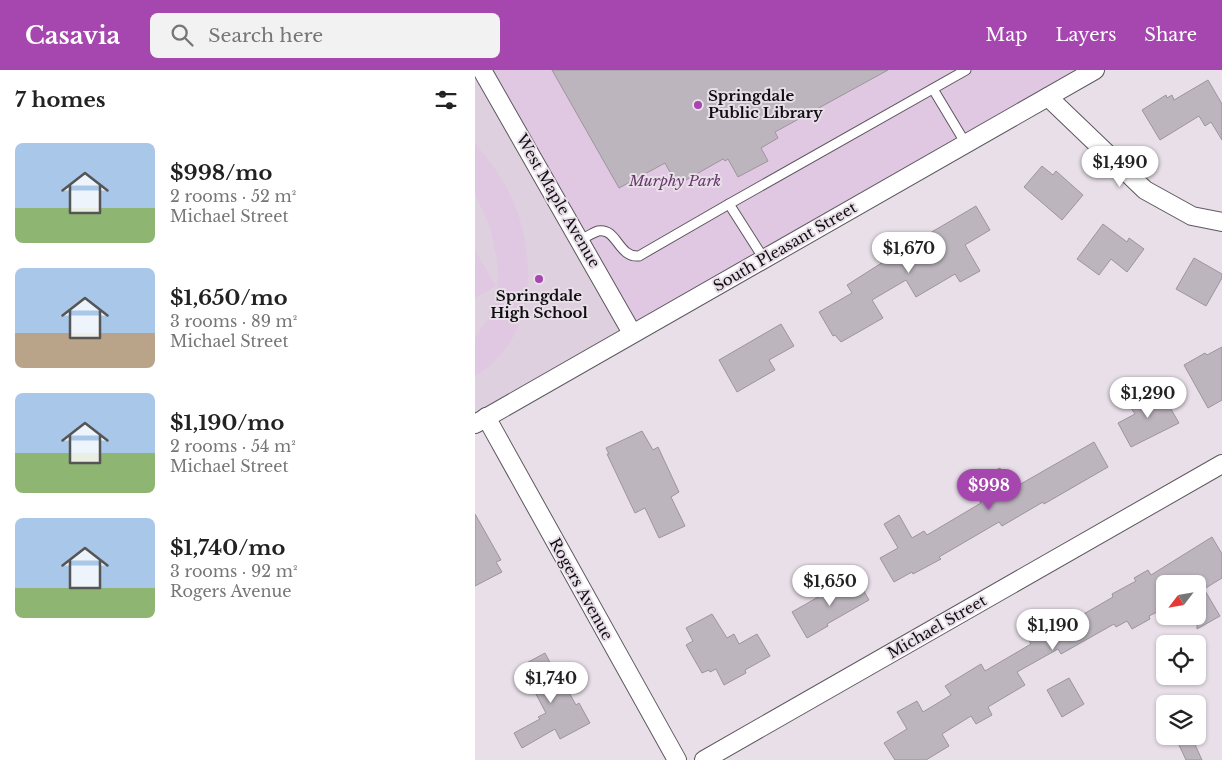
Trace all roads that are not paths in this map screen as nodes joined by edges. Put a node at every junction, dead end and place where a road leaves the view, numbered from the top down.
1 (482, 70) edge
2 (966, 70) edge
3 (1095, 70) edge
4 (933, 89) junction
5 (1048, 97) junction
6 (966, 144) junction
7 (729, 204) junction
8 (1222, 222) edge
9 (580, 240) junction
10 (764, 258) junction
11 (632, 333) junction
12 (480, 420) edge
13 (1222, 464) edge
14 (677, 760) edge
15 (704, 760) edge

1 - 9 street, West Maple Avenue
2 - 4 lane
3 - 5 street, South Pleasant Street
4 - 6 lane
4 - 7 lane
5 - 6 street, South Pleasant Street
5 - 8 street
6 - 10 street, South Pleasant Street
7 - 9 lane
7 - 10 lane
9 - 11 street, West Maple Avenue
10 - 11 street, South Pleasant Street
11 - 12 street, South Pleasant Street
12 - 14 street, Rogers Avenue
13 - 15 street, Michael Street

